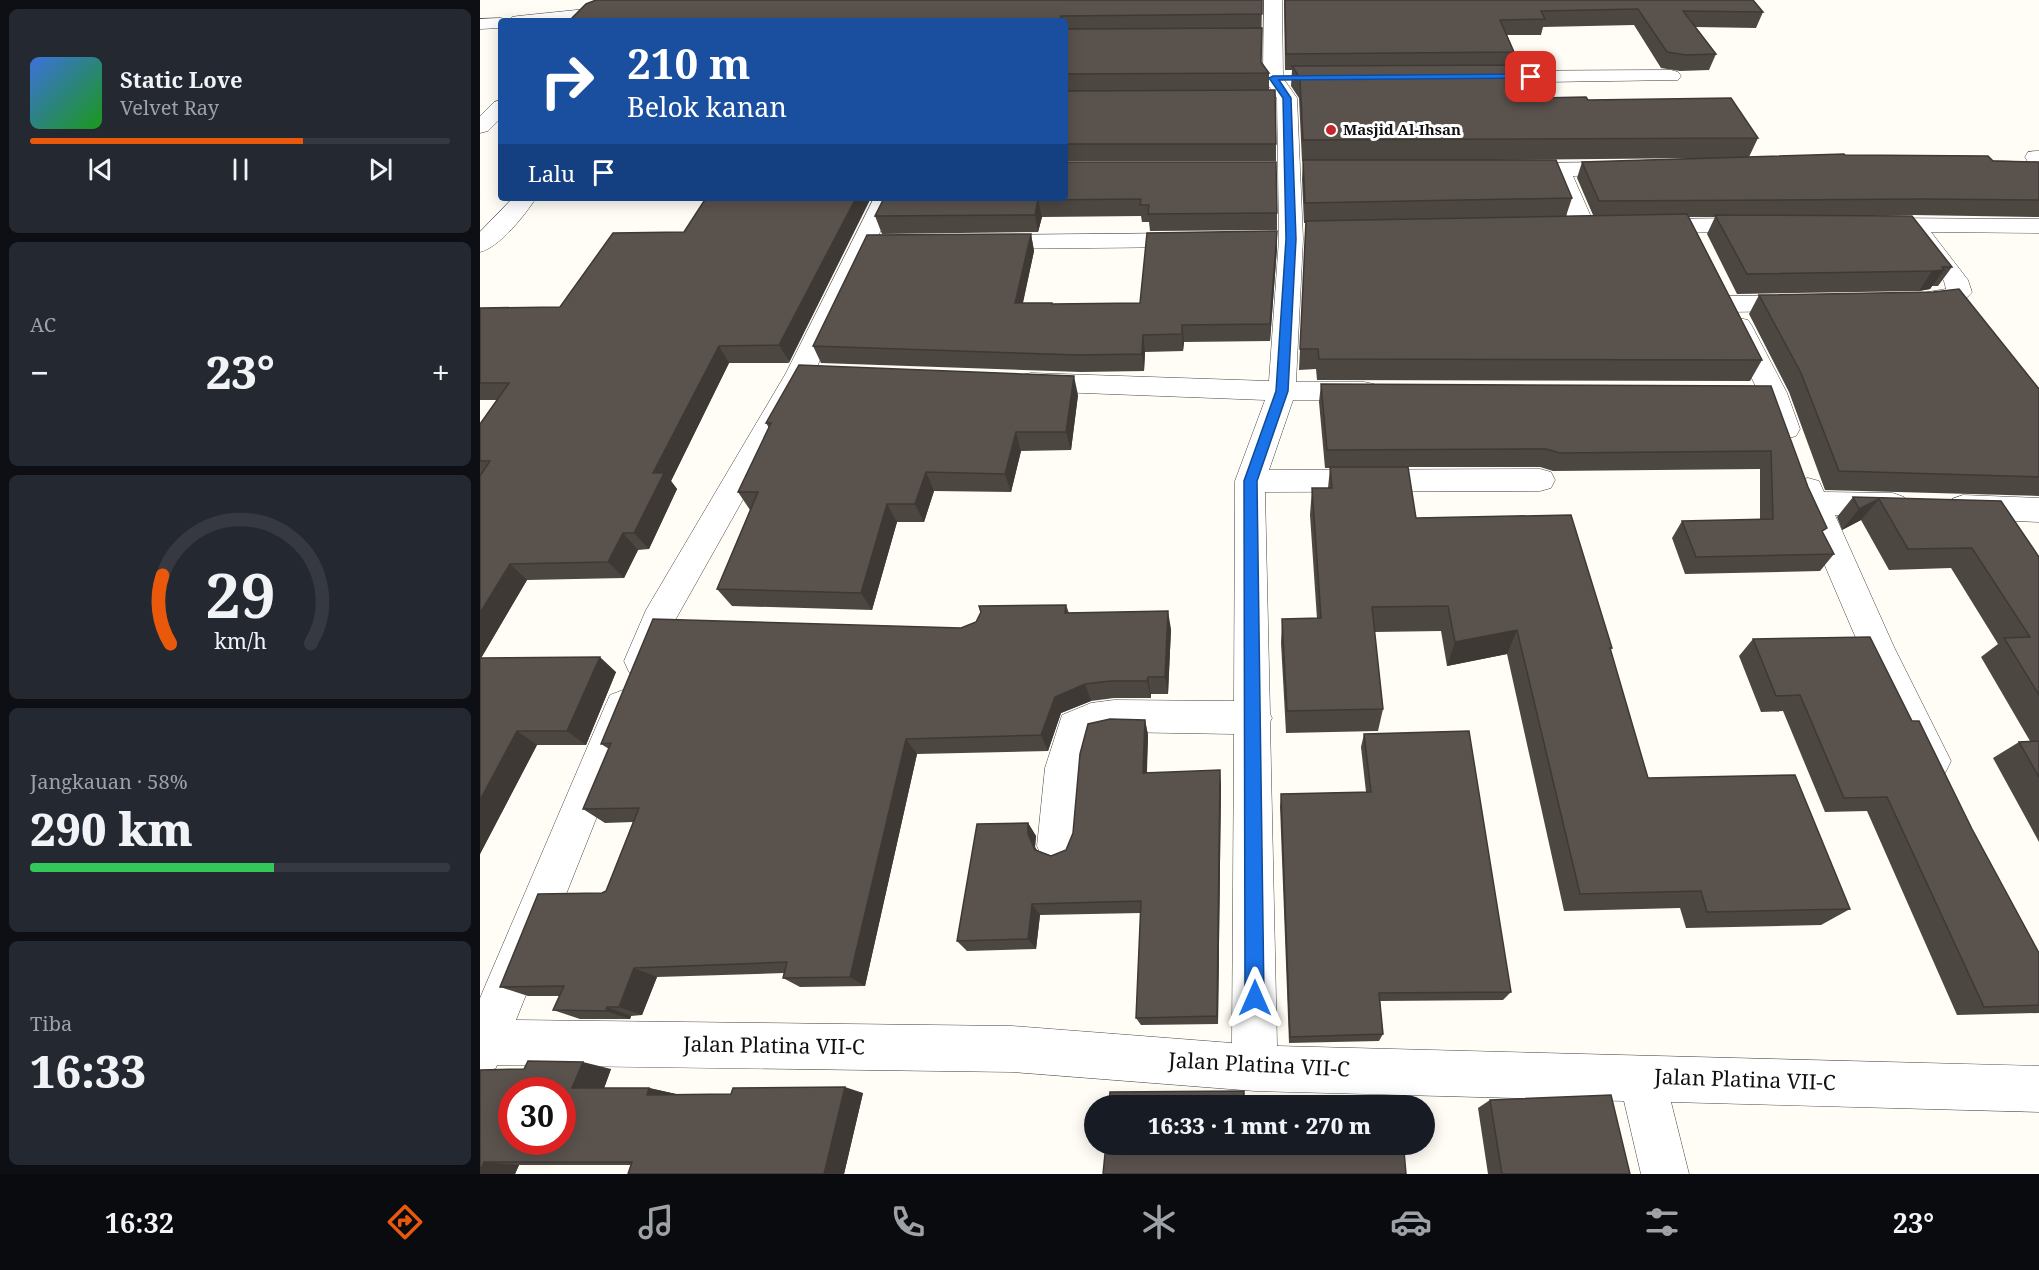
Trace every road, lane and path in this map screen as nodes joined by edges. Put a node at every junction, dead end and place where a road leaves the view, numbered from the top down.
1 (621, 0) edge
2 (1273, 0) edge
3 (586, 17) edge
4 (569, 18) edge
5 (498, 23) edge
6 (480, 24) edge
7 (1671, 76) dead end
8 (1461, 77) edge
9 (498, 109) edge
10 (481, 127) edge
11 (1640, 168) edge
12 (1489, 170) edge
13 (1560, 170) junction
14 (523, 201) edge
15 (884, 201) edge
16 (1913, 224) junction
17 (1688, 225) junction
18 (1771, 225) edge
19 (1854, 225) edge
20 (2039, 226) edge
21 (1607, 227) edge
22 (1630, 227) edge
23 (1560, 228) edge
24 (1584, 228) junction
25 (1208, 240) edge
26 (970, 242) edge
27 (480, 245) edge
28 (1895, 302) edge
29 (1823, 303) edge
30 (1728, 304) junction
31 (1012, 381) edge
32 (1282, 391) junction
33 (1390, 392) edge
34 (1539, 480) dead end
35 (1250, 481) junction
36 (1812, 503) junction
37 (2039, 510) edge
38 (658, 620) junction
39 (693, 621) edge
40 (1254, 718) junction
41 (1944, 785) edge
42 (1057, 846) dead end
43 (482, 1045) edge
44 (1255, 1068) junction
45 (1642, 1077) junction
46 (2039, 1089) edge
47 (1665, 1174) edge

1 - 3 street
2 - 32 street
3 - 4 street
5 - 6 street
7 - 8 street
9 - 10 street
11 - 13 street
12 - 13 street
13 - 24 street
14 - 27 street
15 - 38 street
16 - 19 street
16 - 20 street
16 - 28 street
17 - 18 street
17 - 22 street
17 - 30 street
21 - 24 street
23 - 24 street
25 - 26 street
29 - 30 street
30 - 36 street
31 - 32 street
32 - 33 street
32 - 35 street
34 - 35 street
35 - 40 street
36 - 37 street
36 - 41 street
38 - 39 street
38 - 43 street
40 - 42 street
40 - 44 street
43 - 44 street, Jalan Platina VII-C
44 - 45 street, Jalan Platina VII-C
45 - 46 street, Jalan Platina VII-C
45 - 47 street

